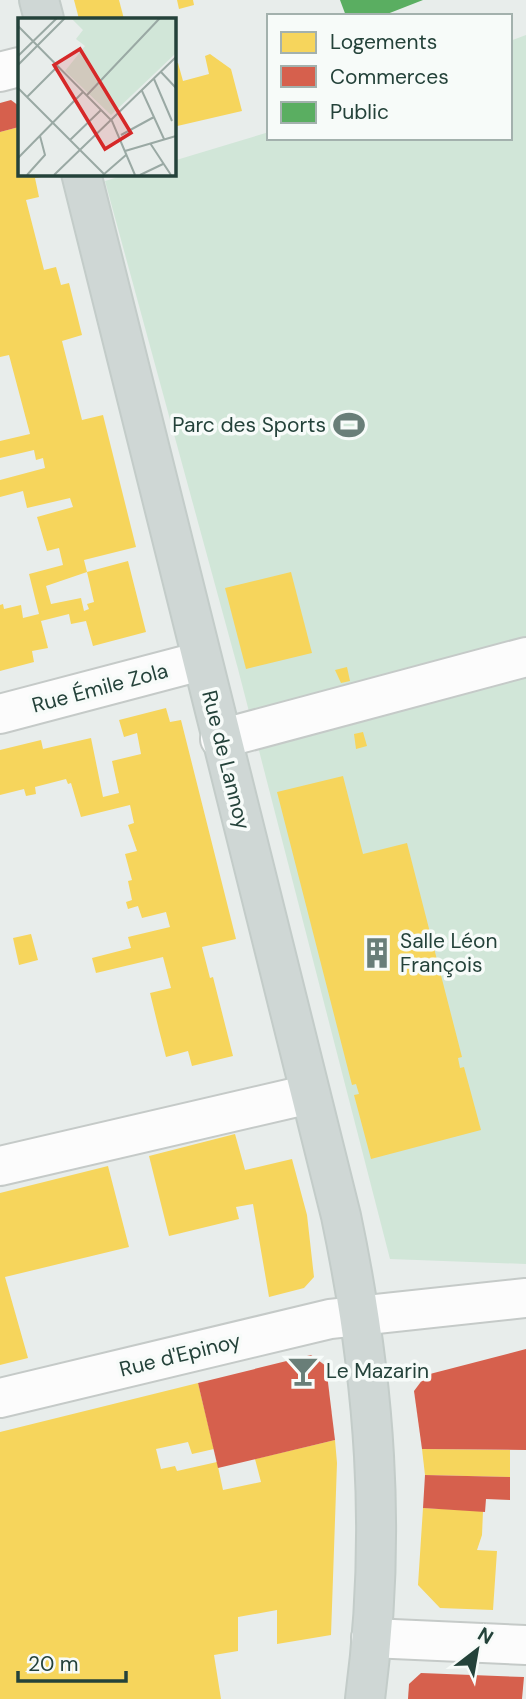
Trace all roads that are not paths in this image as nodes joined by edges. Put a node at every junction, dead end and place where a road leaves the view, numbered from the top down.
1 (39, 0) edge
2 (44, 18) edge
3 (18, 67) edge
4 (0, 72) edge
5 (81, 175) edge
6 (526, 657) edge
7 (201, 661) junction
8 (0, 714) edge
9 (220, 739) junction
10 (310, 1094) junction
11 (0, 1166) edge
12 (526, 1298) edge
13 (364, 1331) junction
14 (0, 1398) edge
15 (371, 1639) junction
16 (526, 1644) edge
17 (365, 1699) edge

1 - 2 main road
3 - 4 street
5 - 7 main road, Rue de Lannoy
6 - 9 street
7 - 8 street, Rue Émile Zola
7 - 9 main road, Rue de Lannoy
9 - 10 main road, Rue de Lannoy
10 - 11 street
10 - 13 main road, Rue de Lannoy
12 - 13 street, Rue d'Epinoy
13 - 14 street, Rue d'Epinoy
13 - 15 main road, Rue de Lannoy
15 - 16 street
15 - 17 main road, Rue de Lannoy

